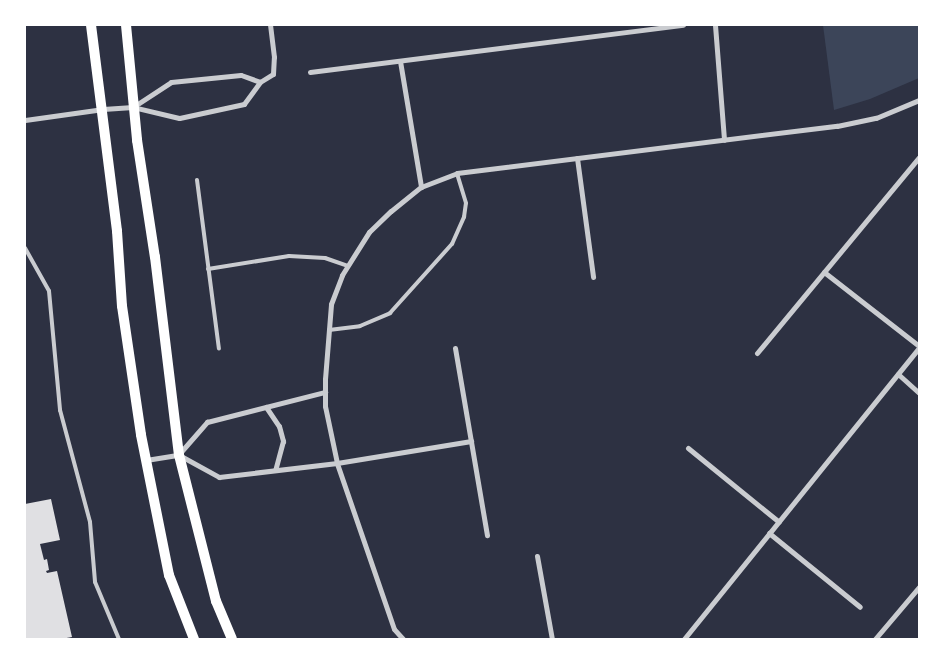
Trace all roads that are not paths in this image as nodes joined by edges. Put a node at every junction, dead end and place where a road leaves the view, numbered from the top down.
1 (91, 25) edge
2 (126, 25) edge
3 (270, 25) edge
4 (683, 25) edge
5 (715, 25) edge
6 (400, 61) junction
7 (310, 72) dead end
8 (260, 82) junction
9 (919, 100) edge
10 (133, 107) junction
11 (103, 109) junction
12 (25, 120) edge
13 (724, 140) junction
14 (919, 157) edge
15 (577, 158) junction
16 (457, 173) junction
17 (197, 180) dead end
18 (421, 187) junction
19 (25, 248) edge
20 (348, 266) junction
21 (208, 269) junction
22 (824, 272) junction
23 (593, 277) dead end
24 (329, 330) junction
25 (919, 347) edge
26 (455, 348) dead end
27 (219, 349) dead end
28 (757, 353) dead end
29 (898, 374) junction
30 (325, 392) junction
31 (919, 393) edge
32 (266, 407) junction
33 (471, 440) junction
34 (688, 448) dead end
35 (179, 455) junction
36 (145, 460) junction
37 (337, 463) junction
38 (275, 470) junction
39 (779, 522) junction
40 (769, 533) junction
41 (486, 535) dead end
42 (537, 556) dead end
43 (919, 587) edge
44 (860, 607) dead end
45 (119, 639) edge
46 (194, 639) edge
47 (232, 639) edge
48 (403, 639) edge
49 (552, 639) edge
50 (684, 639) edge
51 (875, 639) edge

1 - 11 main road
2 - 10 main road
3 - 8 street
4 - 6 street
5 - 13 street
6 - 7 street
6 - 18 street
8 - 10 street
8 - 10 street
9 - 13 street
10 - 11 street
10 - 35 main road
11 - 12 street
11 - 36 main road
13 - 15 street
14 - 22 street
15 - 16 street
15 - 23 street
16 - 18 street
16 - 24 lane
17 - 21 lane
18 - 20 street
19 - 45 lane
20 - 21 lane
20 - 24 street
21 - 27 lane
22 - 25 street
22 - 28 street
24 - 30 street
25 - 29 street
26 - 33 street
29 - 31 street
29 - 39 street
30 - 32 street
30 - 37 street
32 - 35 street
32 - 38 street
33 - 37 street
33 - 41 street
34 - 39 street
35 - 36 street
35 - 38 street
35 - 47 main road
36 - 46 main road
37 - 38 street
37 - 48 street
39 - 40 street
40 - 44 street
40 - 50 street
42 - 49 street
43 - 51 street

